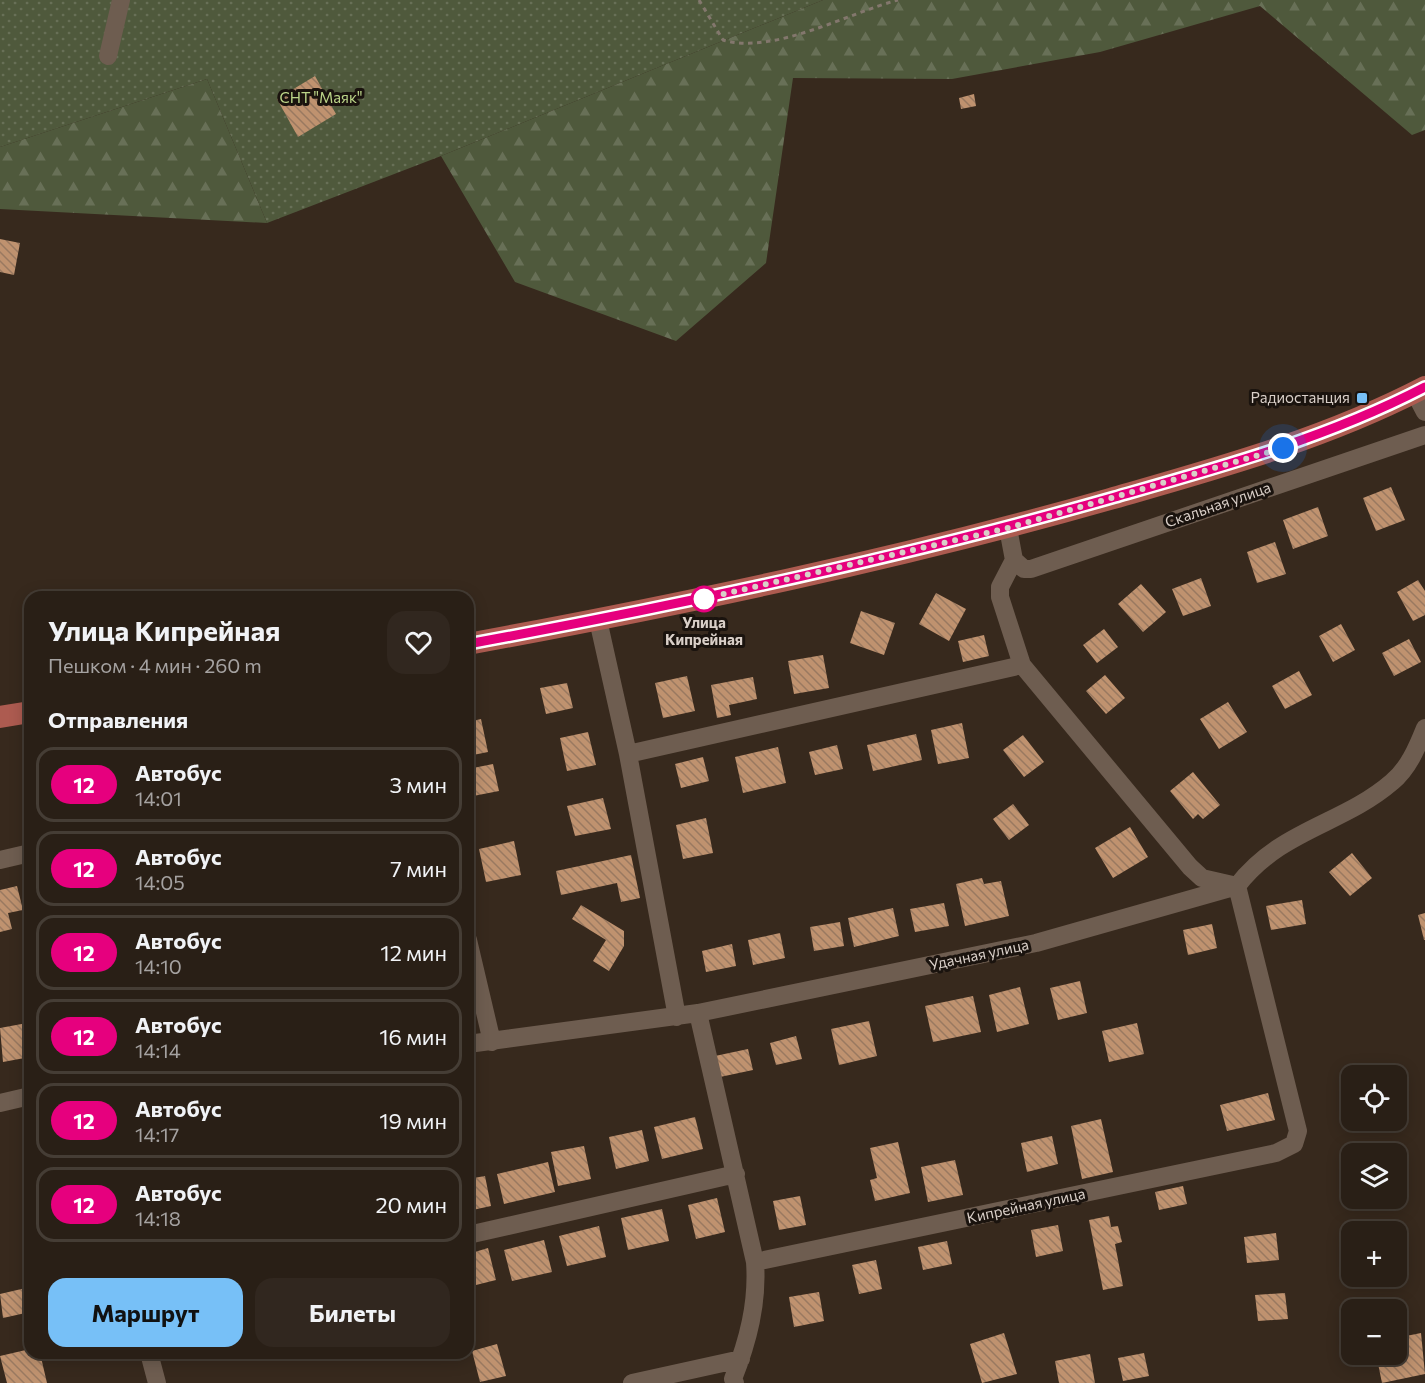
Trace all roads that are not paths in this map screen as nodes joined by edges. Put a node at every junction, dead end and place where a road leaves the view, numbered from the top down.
1 (121, 0) edge
2 (108, 56) dead end
3 (1422, 397) edge
4 (1425, 435) edge
5 (1008, 528) junction
6 (1014, 560) junction
7 (598, 620) junction
8 (474, 643) edge
9 (1022, 665) junction
10 (24, 713) edge
11 (0, 717) edge
12 (1425, 728) edge
13 (628, 754) junction
14 (24, 855) edge
15 (0, 860) edge
16 (1237, 886) junction
17 (474, 966) edge
18 (698, 1013) junction
19 (677, 1017) junction
20 (492, 1042) junction
21 (474, 1044) edge
22 (24, 1097) edge
23 (0, 1103) edge
24 (736, 1174) junction
25 (474, 1234) edge
26 (755, 1262) junction
27 (151, 1359) edge
28 (741, 1359) junction
29 (157, 1383) edge
30 (632, 1383) edge
31 (735, 1383) edge

1 - 2 street
3 - 5 main road
4 - 6 street, Скальная улица
5 - 6 street
5 - 7 main road
6 - 9 street
7 - 8 main road
7 - 13 street
9 - 13 street
9 - 16 street
10 - 11 main road
12 - 16 street
13 - 19 street
14 - 15 street
16 - 18 street, Удачная улица
16 - 26 street, Кипрейная улица
17 - 20 street
18 - 19 street, Удачная улица
18 - 24 street
19 - 20 street, Удачная улица
20 - 21 street, Удачная улица
22 - 23 street
24 - 25 street
24 - 26 street
26 - 28 street
27 - 29 street
28 - 30 street
28 - 31 street

